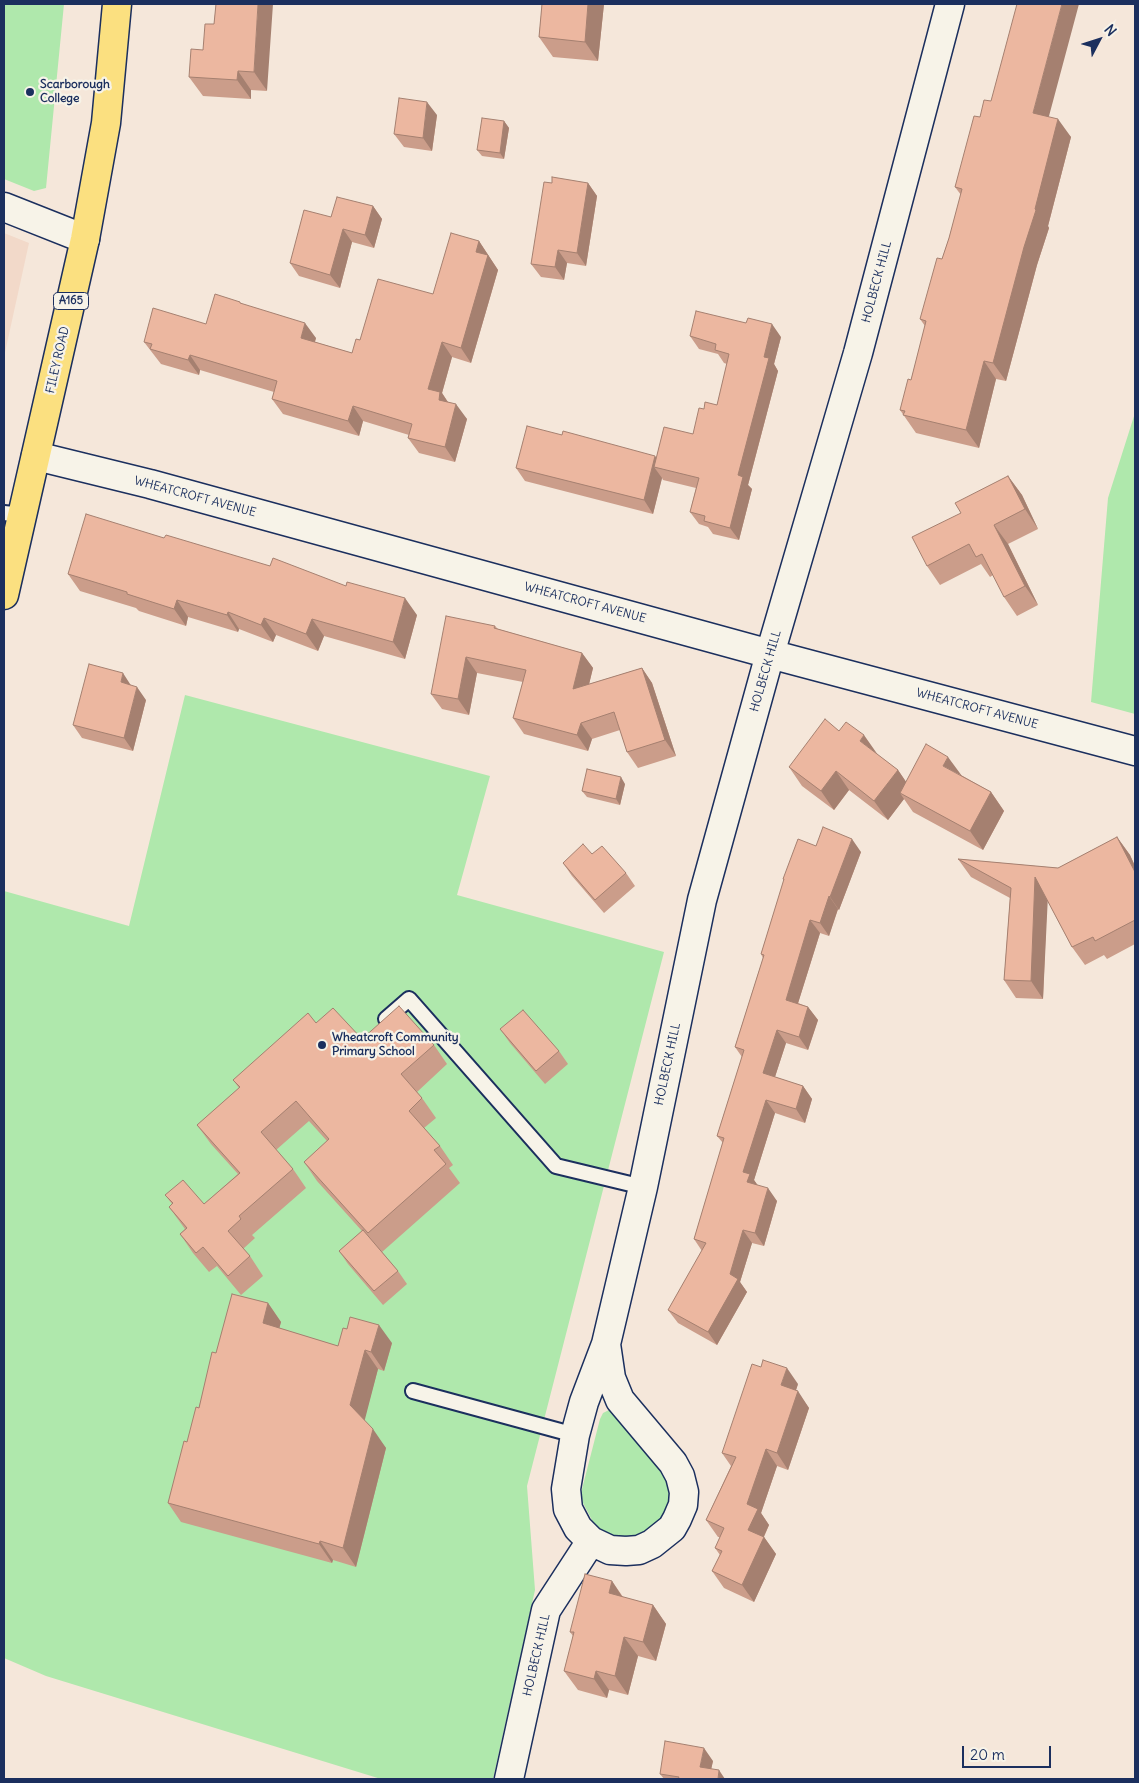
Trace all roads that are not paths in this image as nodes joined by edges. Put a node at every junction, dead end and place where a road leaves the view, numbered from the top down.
1 (117, 4) edge
2 (950, 4) edge
3 (4, 207) edge
4 (85, 239) junction
5 (36, 456) junction
6 (13, 514) edge
7 (4, 595) edge
8 (770, 654) junction
9 (1135, 751) edge
10 (379, 1025) edge
11 (643, 1187) junction
12 (606, 1344) junction
13 (413, 1391) dead end
14 (575, 1435) junction
15 (591, 1541) junction
16 (509, 1779) edge

1 - 4 highway, FILEY ROAD / A165
2 - 8 street, HOLBECK HILL
3 - 4 street
4 - 5 highway, FILEY ROAD / A165
5 - 6 highway, FILEY ROAD / A165
5 - 8 street, WHEATCROFT AVENUE
6 - 7 highway, FILEY ROAD / A165
8 - 9 street, WHEATCROFT AVENUE
8 - 11 street, HOLBECK HILL
10 - 11 lane
11 - 12 street, HOLBECK HILL
12 - 14 street, HOLBECK HILL
12 - 15 street, HOLBECK HILL
13 - 14 lane
14 - 15 street, HOLBECK HILL
15 - 16 street, HOLBECK HILL

